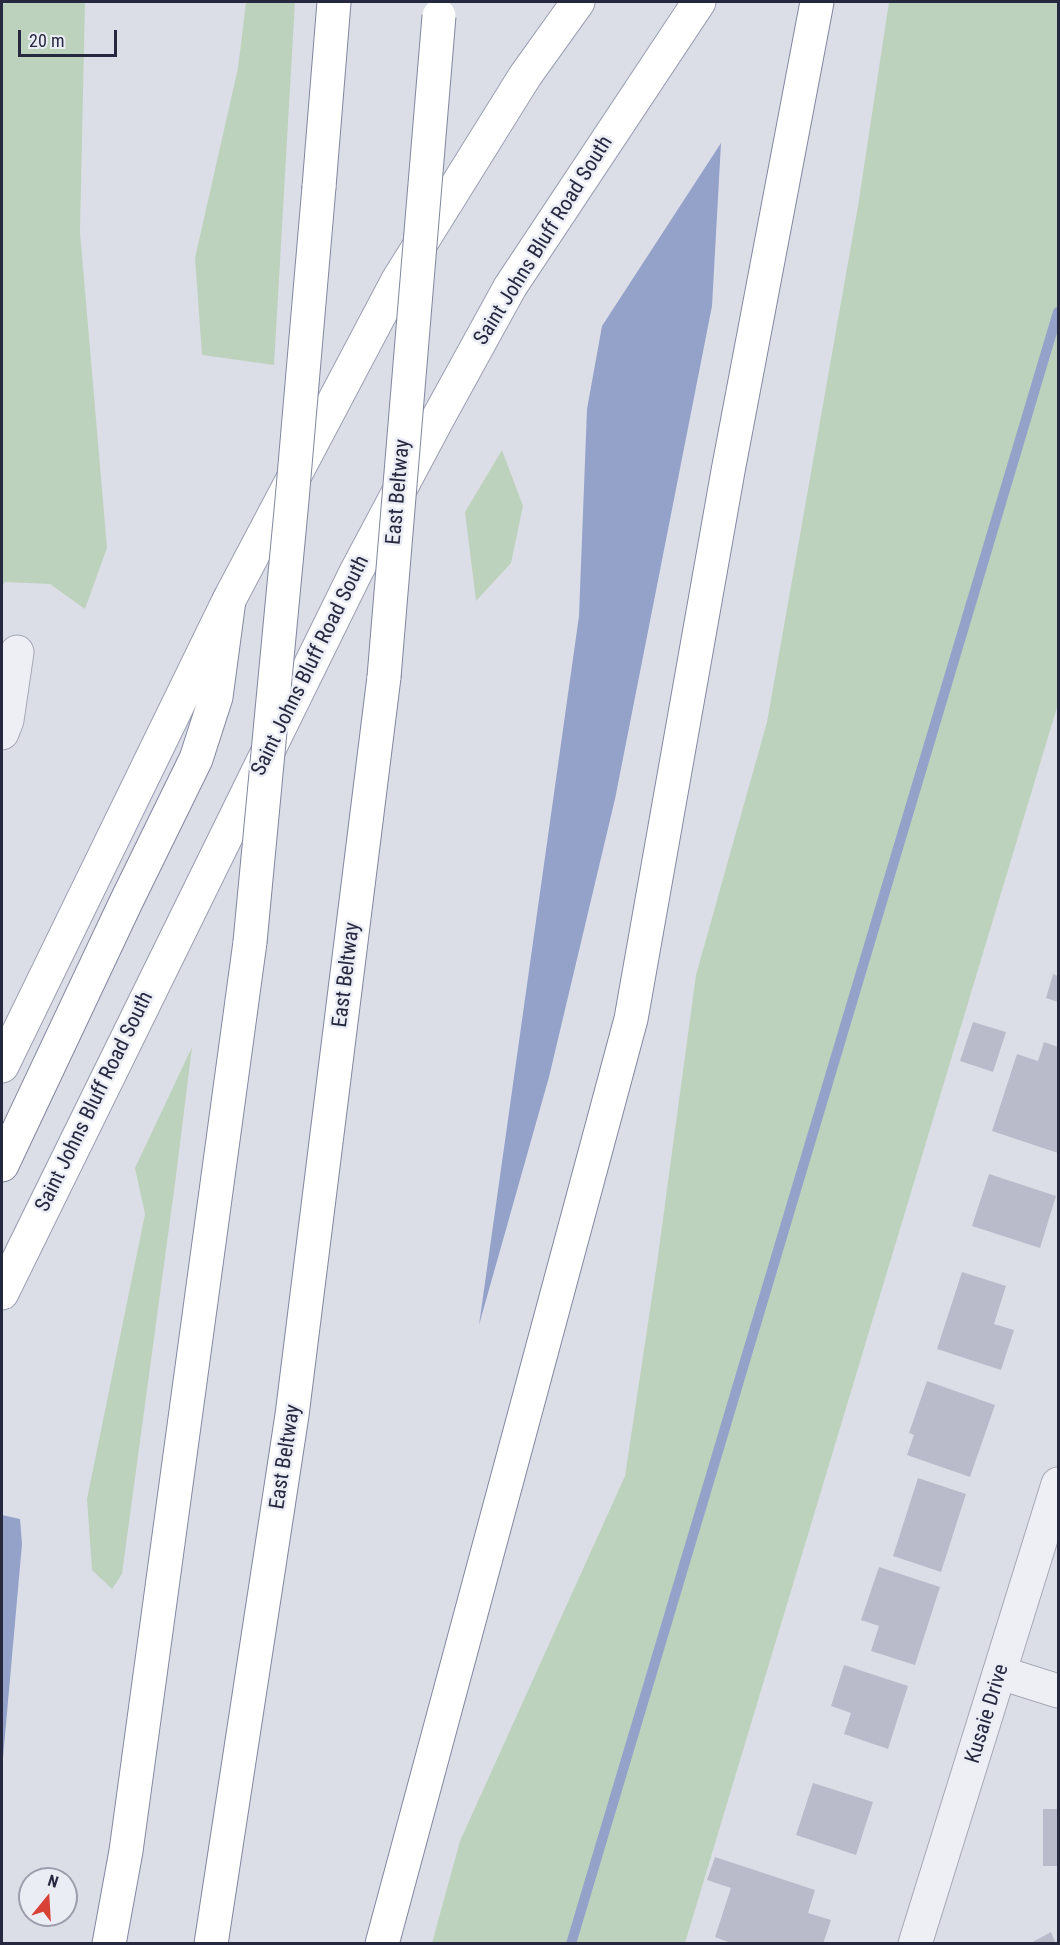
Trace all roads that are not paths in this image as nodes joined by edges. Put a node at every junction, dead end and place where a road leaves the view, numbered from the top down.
1 (334, 2) edge
2 (578, 2) edge
3 (699, 2) edge
4 (817, 2) edge
5 (439, 9) edge
6 (230, 600) junction
7 (17, 652) dead end
8 (2, 733) edge
9 (2, 1066) edge
10 (2, 1165) edge
11 (2, 1293) edge
12 (1059, 1484) edge
13 (1001, 1673) junction
14 (1059, 1691) edge
15 (109, 1944) edge
16 (211, 1944) edge
17 (382, 1944) edge
18 (915, 1944) edge

1 - 15 main road, bridge
2 - 6 main road
3 - 11 main road, Saint Johns Bluff Road South
4 - 17 main road
5 - 16 main road, East Beltway, bridge
6 - 9 main road
6 - 10 main road
7 - 8 street
12 - 13 street, Kusaie Drive
13 - 14 street
13 - 18 street, Kusaie Drive

